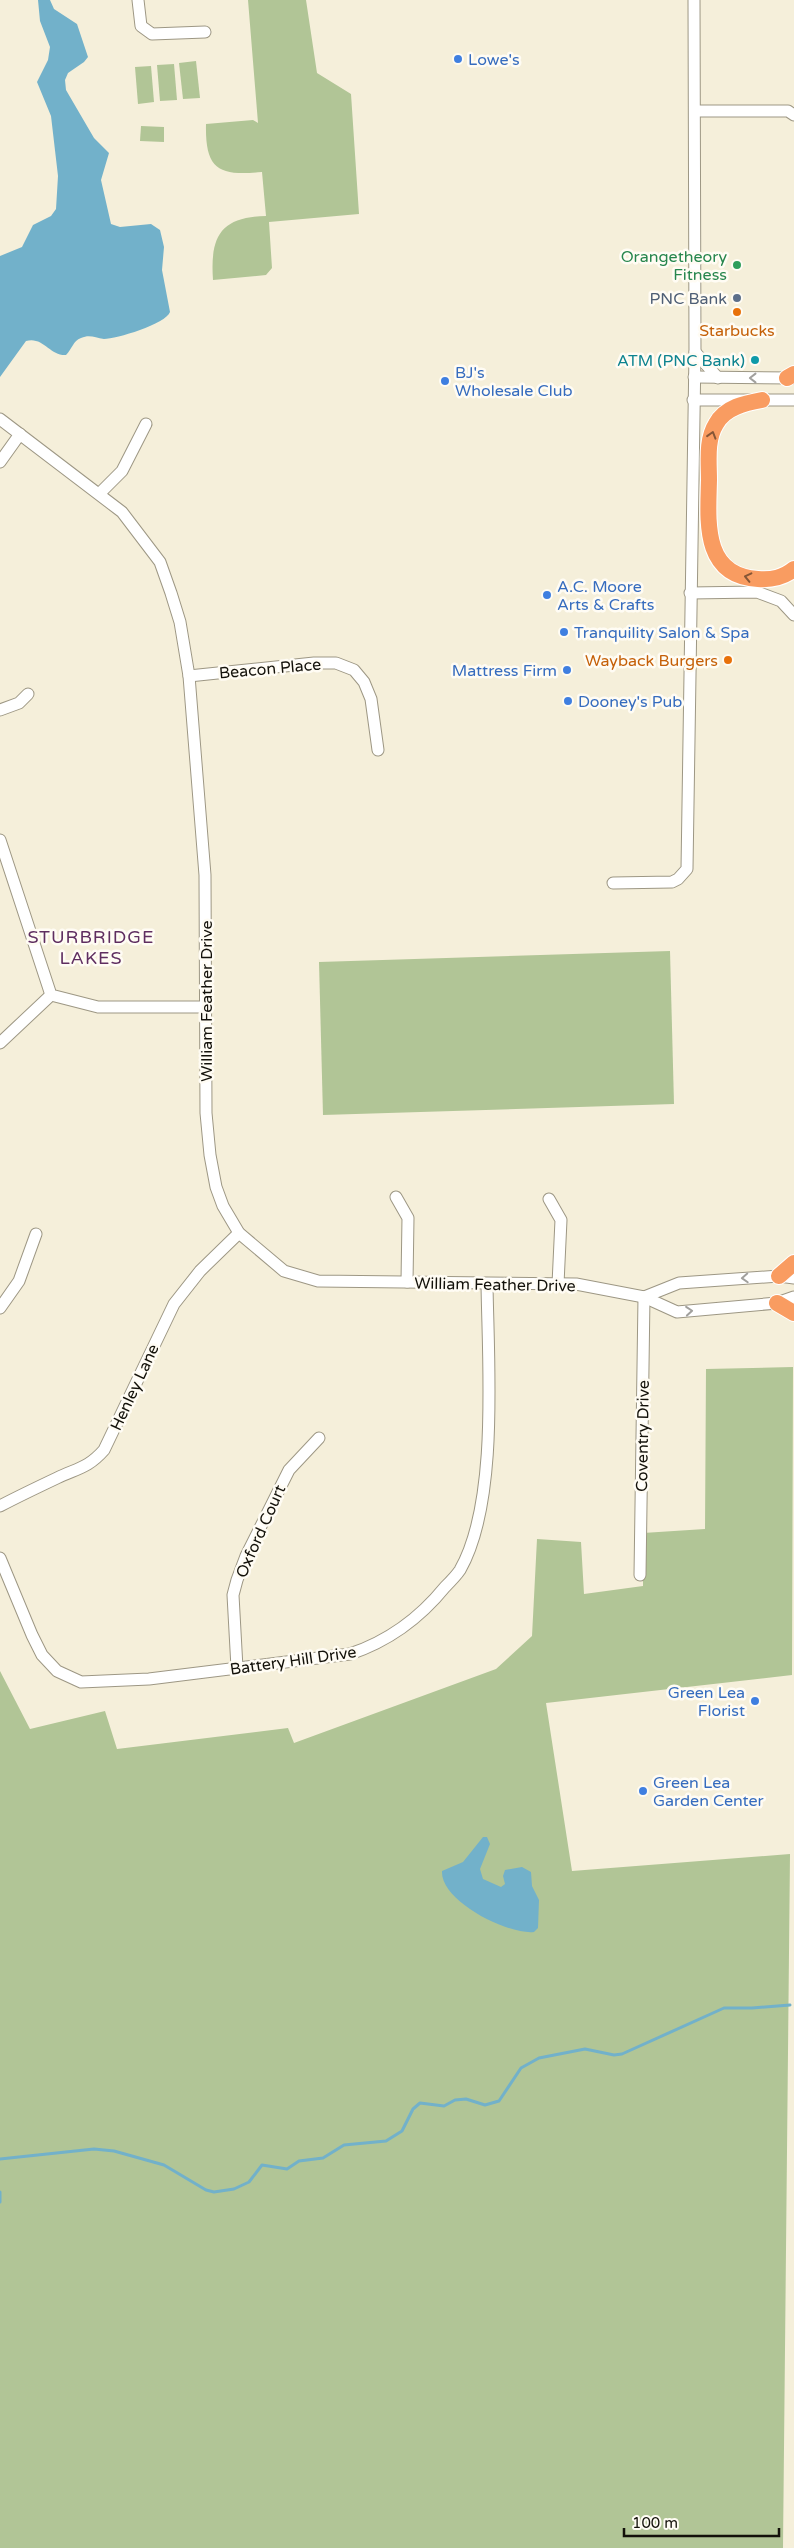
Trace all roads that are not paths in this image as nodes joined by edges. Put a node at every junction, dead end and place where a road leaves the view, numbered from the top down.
1 (138, 0) edge
2 (694, 0) edge
3 (205, 32) dead end
4 (696, 111) junction
5 (792, 111) edge
6 (695, 352) junction
7 (694, 377) junction
8 (792, 377) edge
9 (718, 378) junction
10 (693, 400) junction
11 (762, 400) junction
12 (794, 400) edge
13 (0, 419) edge
14 (146, 424) dead end
15 (20, 434) junction
16 (0, 462) edge
17 (100, 493) junction
18 (794, 568) edge
19 (690, 593) junction
20 (794, 615) edge
21 (189, 676) junction
22 (28, 694) dead end
23 (0, 710) edge
24 (378, 750) dead end
25 (0, 840) edge
26 (613, 883) dead end
27 (51, 995) junction
28 (207, 1007) junction
29 (0, 1043) edge
30 (396, 1197) dead end
31 (549, 1199) dead end
32 (239, 1233) junction
33 (36, 1234) dead end
34 (794, 1263) edge
35 (786, 1277) edge
36 (407, 1282) junction
37 (487, 1284) junction
38 (558, 1284) junction
39 (644, 1297) junction
40 (794, 1298) edge
41 (777, 1303) junction
42 (0, 1308) edge
43 (794, 1313) edge
44 (319, 1438) dead end
45 (0, 1506) edge
46 (1, 1562) edge
47 (640, 1575) dead end
48 (237, 1668) junction

1 - 3 street
2 - 4 street
4 - 5 street
4 - 6 street
6 - 7 street
6 - 9 street
7 - 9 street
7 - 10 street
8 -> 9 street
10 - 11 street
10 - 19 street
11 - 12 street
18 -> 11 highway
13 - 15 street, William Feather Drive
14 - 17 street
15 - 16 street
15 - 17 street, William Feather Drive
17 - 21 street, William Feather Drive
19 - 20 street
19 - 26 street
21 - 24 street, Beacon Place
21 - 28 street, William Feather Drive
22 - 23 street
25 - 27 street
27 - 28 street
27 - 29 street
28 - 32 street, William Feather Drive
30 - 36 street
31 - 38 street
32 - 36 street, William Feather Drive
32 - 45 street, Henley Lane
33 - 42 street
34 - 35 highway
35 -> 39 street
36 - 37 street, William Feather Drive
37 - 38 street, William Feather Drive
37 - 48 street, Battery Hill Drive
38 - 39 street, William Feather Drive
39 -> 41 street, William Feather Drive
39 - 47 street, Coventry Drive
40 - 41 street, William Feather Drive
41 - 43 highway
44 - 48 street, Oxford Court
46 - 48 street, Battery Hill Drive

